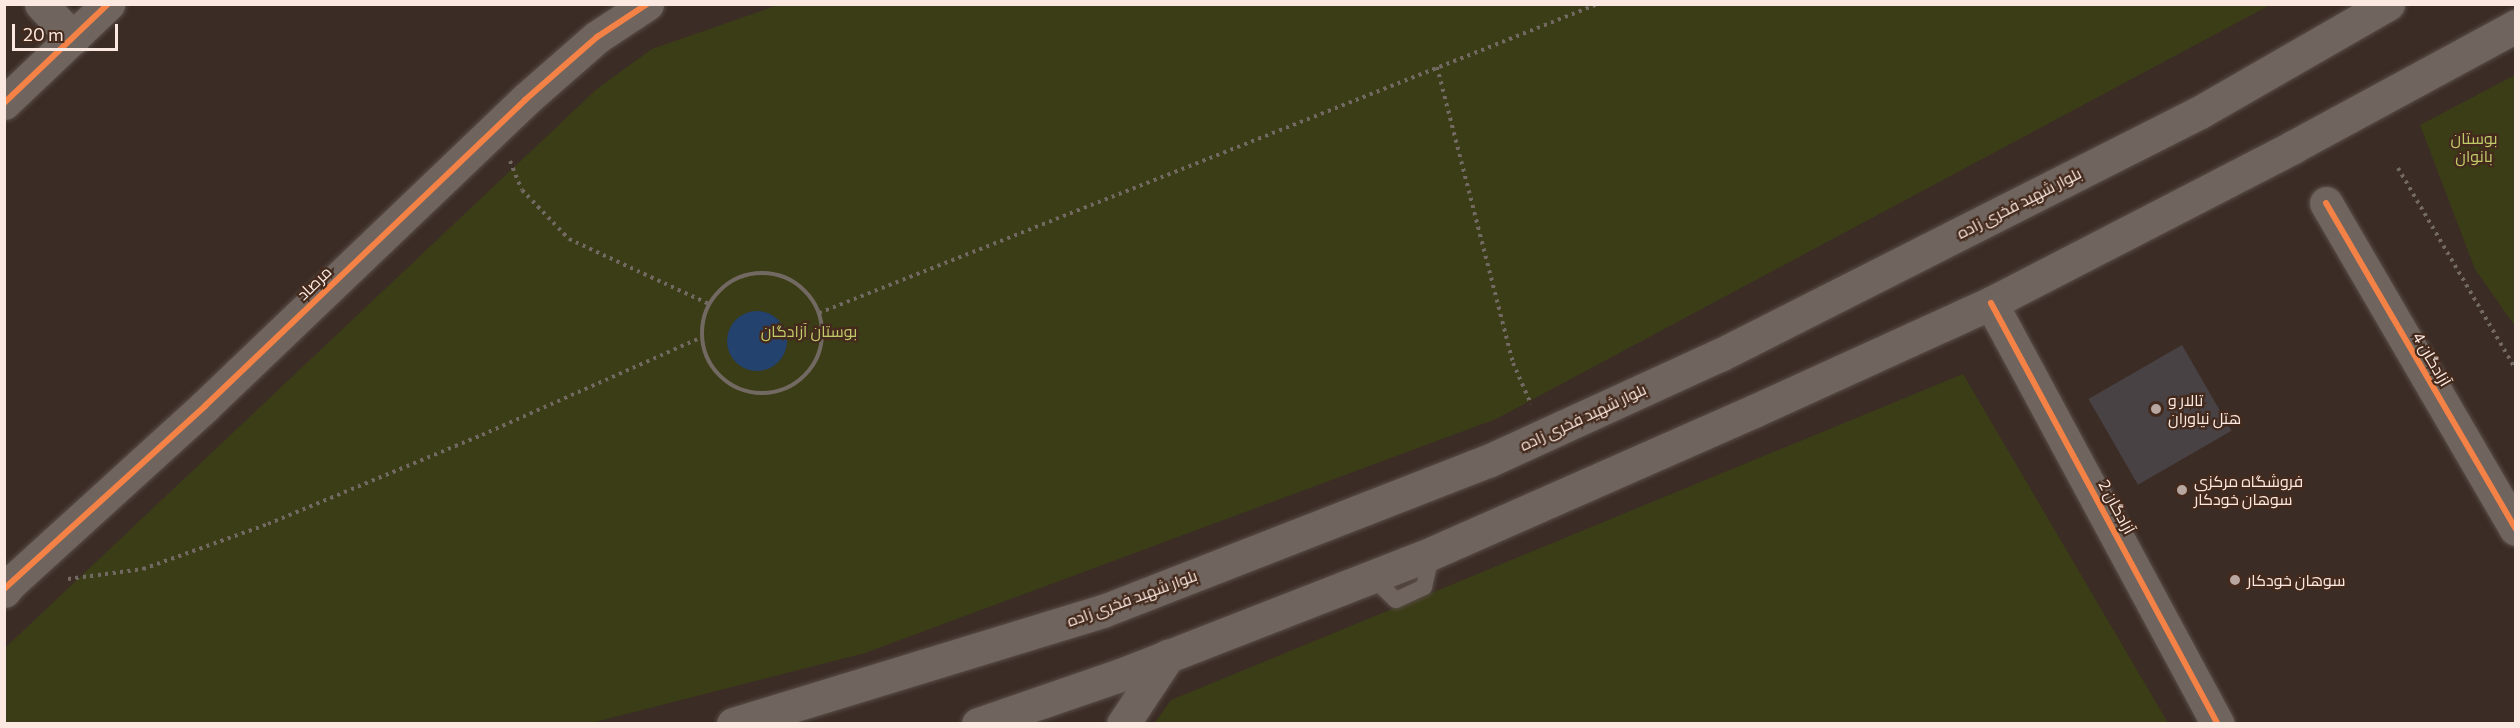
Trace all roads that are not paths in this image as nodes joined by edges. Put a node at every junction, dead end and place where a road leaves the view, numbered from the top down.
1 (41, 4) edge
2 (108, 4) edge
3 (647, 4) edge
4 (2388, 4) edge
5 (2516, 26) edge
6 (73, 38) junction
7 (4, 103) edge
8 (2326, 203) dead end
9 (1991, 303) junction
10 (2516, 529) edge
11 (5, 589) edge
12 (1168, 656) junction
13 (733, 723) edge
14 (978, 723) edge
15 (1123, 723) edge
16 (2218, 723) edge

1 - 6 main road
2 - 6 main road
3 - 11 main road, مرصاد
4 - 13 main road, بلوار شهید فخری زاده
5 - 9 main road
6 - 7 main road
8 - 10 main road, آزادگان 4
9 - 12 main road
9 - 16 main road, آزادگان 2
12 - 14 main road
12 - 15 main road

